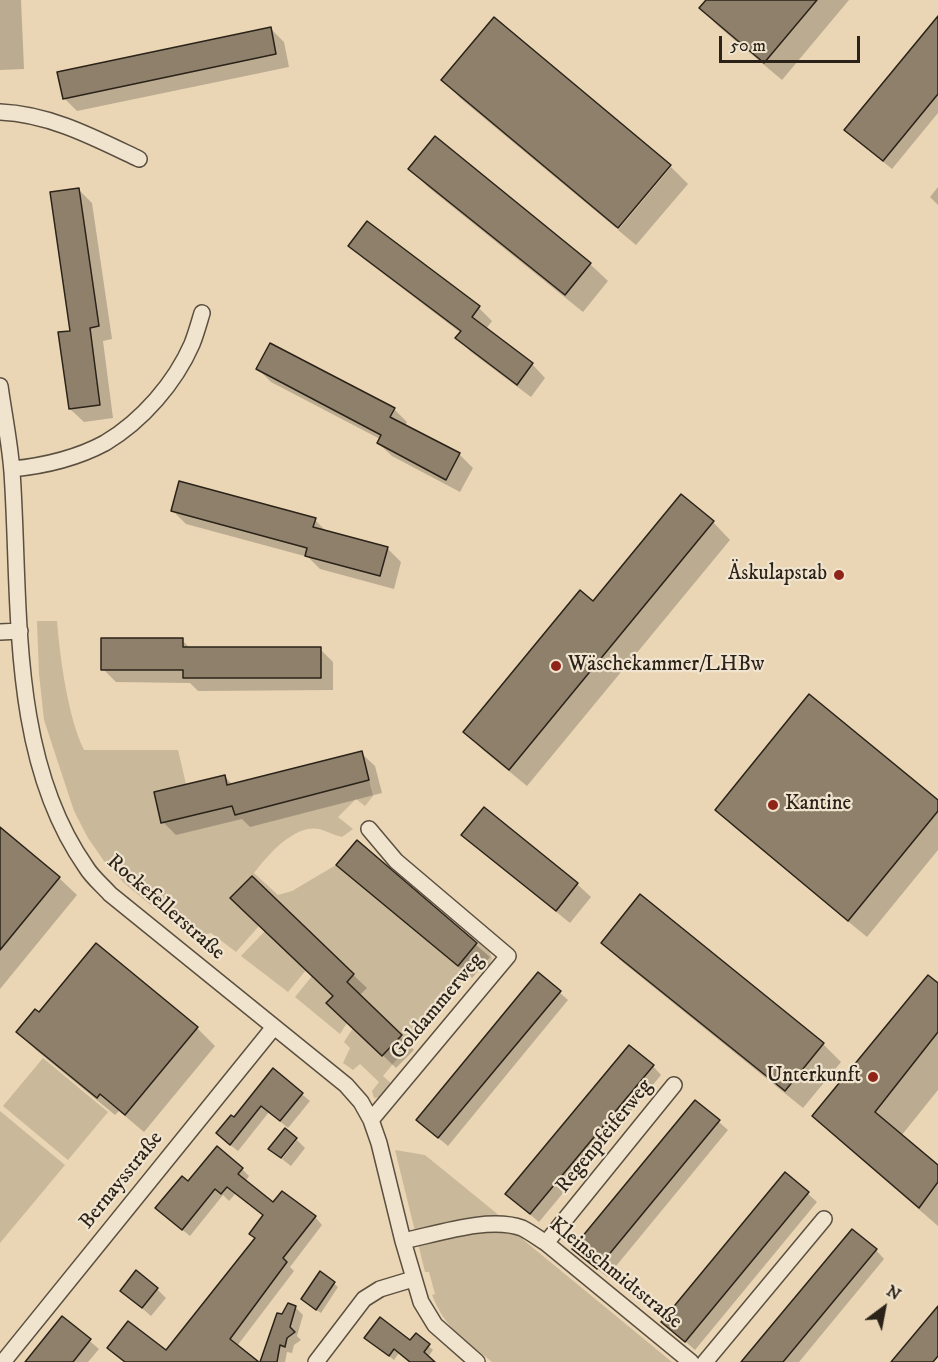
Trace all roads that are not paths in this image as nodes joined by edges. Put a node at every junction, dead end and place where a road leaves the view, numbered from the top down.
1 (0, 112) edge
2 (139, 159) dead end
3 (202, 313) dead end
4 (0, 386) edge
5 (12, 469) junction
6 (20, 631) junction
7 (0, 632) edge
8 (369, 829) dead end
9 (274, 1027) junction
10 (674, 1085) dead end
11 (371, 1120) junction
12 (824, 1219) dead end
13 (403, 1241) junction
14 (546, 1243) junction
15 (413, 1279) junction
16 (3, 1362) edge
17 (316, 1362) edge
18 (477, 1362) edge
19 (691, 1362) edge
20 (705, 1362) edge

1 - 2 street
3 - 5 street
4 - 5 street, Rockefellerstraße
5 - 6 street, Rockefellerstraße
6 - 7 street
6 - 9 street, Rockefellerstraße
8 - 11 street, Goldammerweg
9 - 11 street, Rockefellerstraße
9 - 16 street, Bernaysstraße
10 - 14 street, Regenpfeiferweg
11 - 13 street, Rockefellerstraße
12 - 20 street
13 - 14 street, Kleinschmidtstraße
13 - 15 street, Rockefellerstraße
14 - 19 street, Kleinschmidtstraße
15 - 17 street
15 - 18 street, Rockefellerstraße

